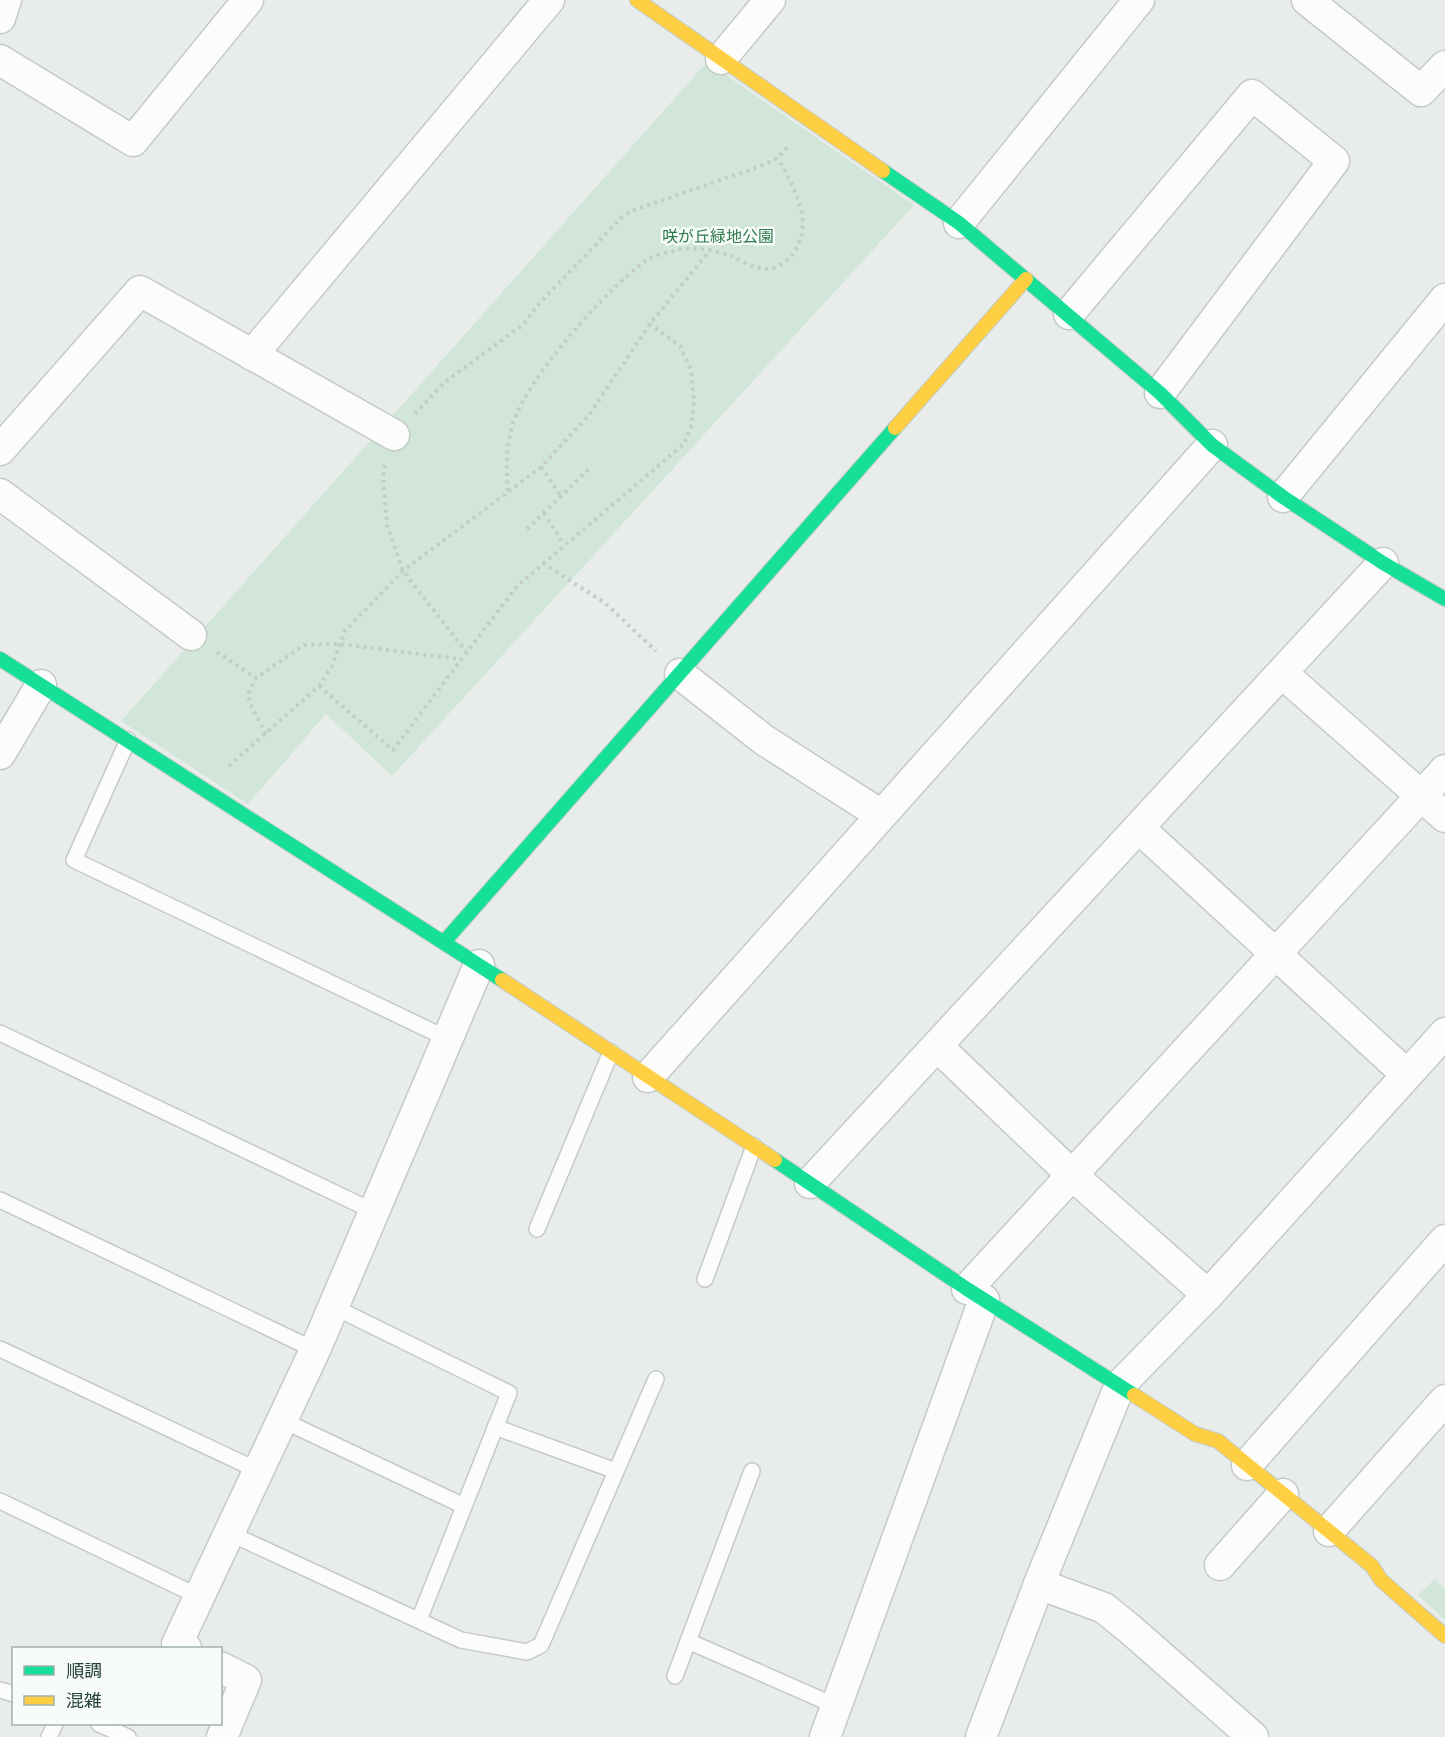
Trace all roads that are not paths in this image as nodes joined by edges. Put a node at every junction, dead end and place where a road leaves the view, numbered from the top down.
1 (6, 0) edge
2 (248, 0) edge
3 (549, 0) edge
4 (637, 0) edge
5 (770, 0) edge
6 (1139, 0) edge
7 (1307, 0) edge
8 (0, 18) edge
9 (721, 59) junction
10 (0, 60) edge
11 (1445, 66) edge
12 (959, 223) junction
13 (1026, 279) junction
14 (1445, 299) edge
15 (1069, 314) junction
16 (252, 355) junction
17 (1160, 393) junction
18 (394, 435) road end
19 (1212, 445) junction
20 (0, 450) edge
21 (0, 494) edge
22 (1283, 498) junction
23 (1383, 563) junction
24 (1442, 592) edge
25 (191, 634) road end
26 (0, 659) edge
27 (1282, 673) junction
28 (680, 674) junction
29 (41, 685) junction
30 (128, 740) junction
31 (0, 754) edge
32 (1445, 770) edge
33 (1423, 796) junction
34 (881, 815) junction
35 (1445, 817) edge
36 (1139, 828) junction
37 (444, 942) junction
38 (1276, 954) junction
39 (479, 965) junction
40 (0, 1033) edge
41 (1445, 1033) edge
42 (448, 1039) junction
43 (937, 1046) junction
44 (611, 1052) junction
45 (1406, 1074) junction
46 (648, 1077) junction
47 (754, 1146) junction
48 (1072, 1175) junction
49 (810, 1183) junction
50 (0, 1200) edge
51 (375, 1212) junction
52 (537, 1228) dead end
53 (1445, 1240) edge
54 (705, 1280) dead end
55 (975, 1294) junction
56 (1208, 1295) junction
57 (334, 1307) junction
58 (0, 1349) edge
59 (315, 1350) junction
60 (656, 1379) dead end
61 (1120, 1385) junction
62 (1445, 1400) edge
63 (282, 1420) junction
64 (495, 1427) junction
65 (1247, 1465) junction
66 (259, 1471) junction
67 (616, 1472) junction
68 (752, 1472) dead end
69 (1283, 1494) junction
70 (0, 1501) edge
71 (464, 1506) junction
72 (1329, 1532) junction
73 (229, 1533) junction
74 (1220, 1565) dead end
75 (1039, 1584) junction
76 (200, 1597) junction
77 (419, 1620) junction
78 (1445, 1636) edge
79 (688, 1641) junction
80 (184, 1647) edge
81 (222, 1668) edge
82 (675, 1676) dead end
83 (836, 1706) junction
84 (101, 1725) edge
85 (128, 1737) edge
86 (222, 1737) edge
87 (825, 1737) edge
88 (981, 1737) edge
89 (1253, 1737) edge

1 - 8 street
2 - 10 street
3 - 16 street
4 - 9 street
5 - 9 street
6 - 12 street
7 - 11 street
9 - 12 street
12 - 13 street
13 - 15 street
13 - 28 street
14 - 22 street
15 - 17 street
15 - 17 street
16 - 18 street
16 - 20 street
17 - 19 street
19 - 22 street
19 - 34 street
21 - 25 street
22 - 23 street
23 - 24 street
23 - 27 street
26 - 29 street
27 - 33 street
27 - 36 street
28 - 34 street
28 - 37 street
29 - 30 street
29 - 31 street
30 - 37 street
30 - 42 lane
32 - 33 street
33 - 35 street
33 - 38 street
34 - 46 street
36 - 38 street
36 - 43 street
37 - 39 street
38 - 45 street
38 - 48 street
39 - 42 street
39 - 44 street
40 - 51 lane
41 - 45 street
42 - 51 street
43 - 48 street
43 - 49 street
44 - 46 street
44 - 52 lane
45 - 56 street
46 - 47 street
47 - 49 street
47 - 54 lane
48 - 55 street
48 - 56 street
49 - 55 street
50 - 59 lane
51 - 57 street
53 - 65 street
55 - 61 street
55 - 83 street
56 - 61 street
57 - 59 street
57 - 64 lane
58 - 66 lane
59 - 63 street
60 - 67 lane
61 - 65 street
61 - 75 street
62 - 72 street
63 - 66 street
63 - 71 lane
64 - 67 lane
64 - 71 lane
65 - 69 street
66 - 73 street
67 - 77 lane
68 - 79 lane
69 - 72 street
69 - 74 street
70 - 76 lane
71 - 77 lane
72 - 78 street
73 - 76 street
73 - 77 lane
75 - 88 street
75 - 89 street
76 - 80 street
79 - 82 lane
79 - 83 lane
81 - 86 street
83 - 87 street
84 - 85 lane

